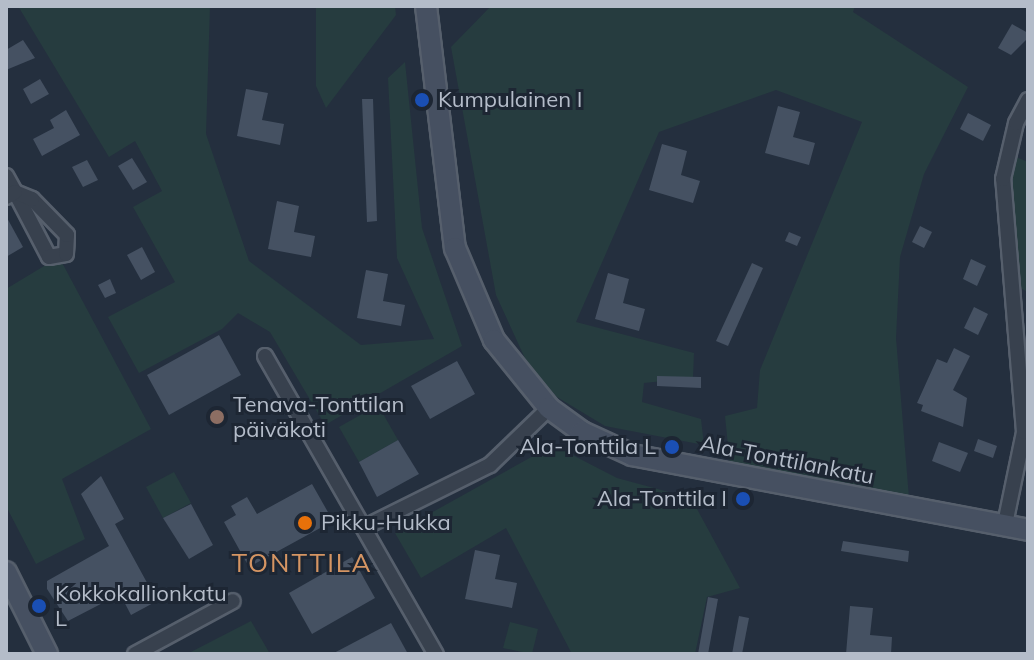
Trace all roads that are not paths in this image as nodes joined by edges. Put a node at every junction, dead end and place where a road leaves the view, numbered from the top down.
1 (426, 6) edge
2 (1028, 100) edge
3 (6, 176) edge
4 (10, 195) edge
5 (265, 356) dead end
6 (549, 408) junction
7 (1005, 524) junction
8 (365, 527) junction
9 (1028, 530) edge
10 (6, 572) edge
11 (233, 601) dead end
12 (47, 654) edge
13 (135, 654) edge
14 (436, 654) edge

1 - 6 street, Ala-Tonttilankatu
2 - 7 street
3 - 4 street
4 - 4 street
5 - 8 street
6 - 7 street, Ala-Tonttilankatu
6 - 8 street
7 - 9 street, Ala-Tonttilankatu
8 - 14 street
10 - 12 street
11 - 13 street

